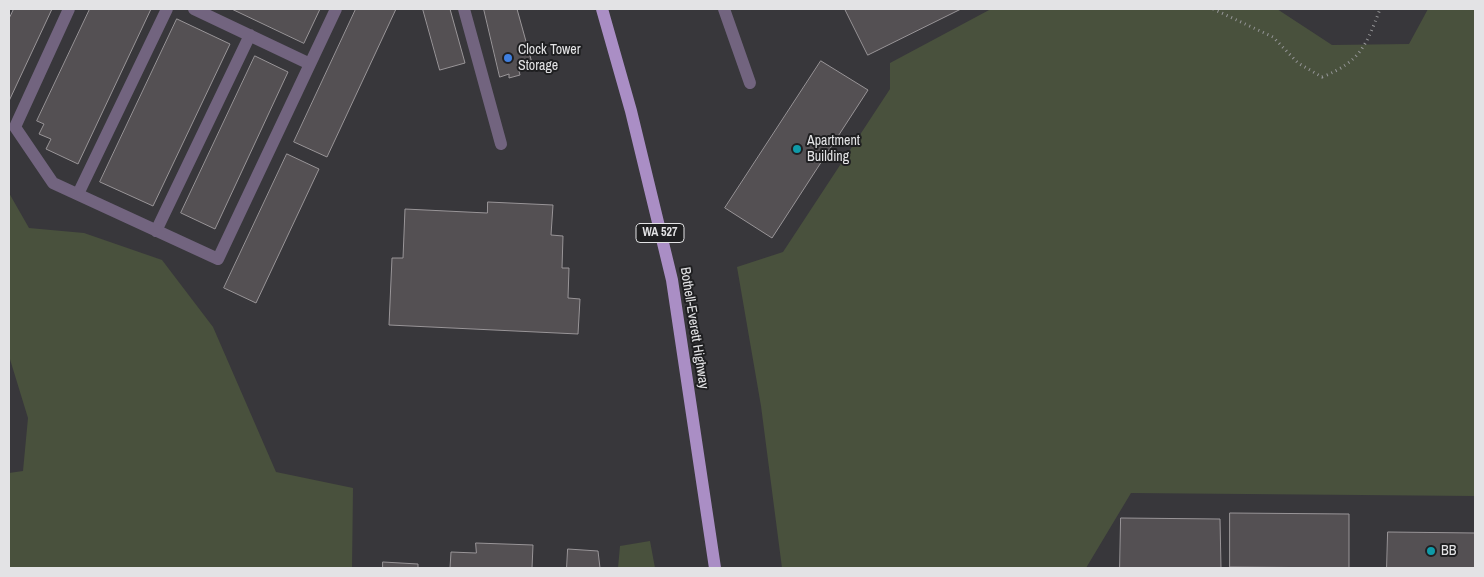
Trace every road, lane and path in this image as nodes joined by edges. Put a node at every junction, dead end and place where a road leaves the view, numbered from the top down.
1 (69, 9) edge
2 (167, 9) edge
3 (194, 9) edge
4 (336, 9) edge
5 (464, 9) edge
6 (602, 9) edge
7 (724, 9) edge
8 (1213, 9) edge
9 (1380, 9) edge
10 (250, 35) junction
11 (310, 64) junction
12 (750, 83) dead end
13 (501, 144) dead end
14 (78, 194) junction
15 (156, 230) junction
16 (715, 568) edge

1 - 14 street
2 - 14 street
3 - 10 street
4 - 11 street
5 - 13 street
6 - 16 main road, Bothell-Everett Highway / WA 527
7 - 12 street
8 - 9 path
10 - 11 street
10 - 15 street
11 - 15 street
14 - 15 street

